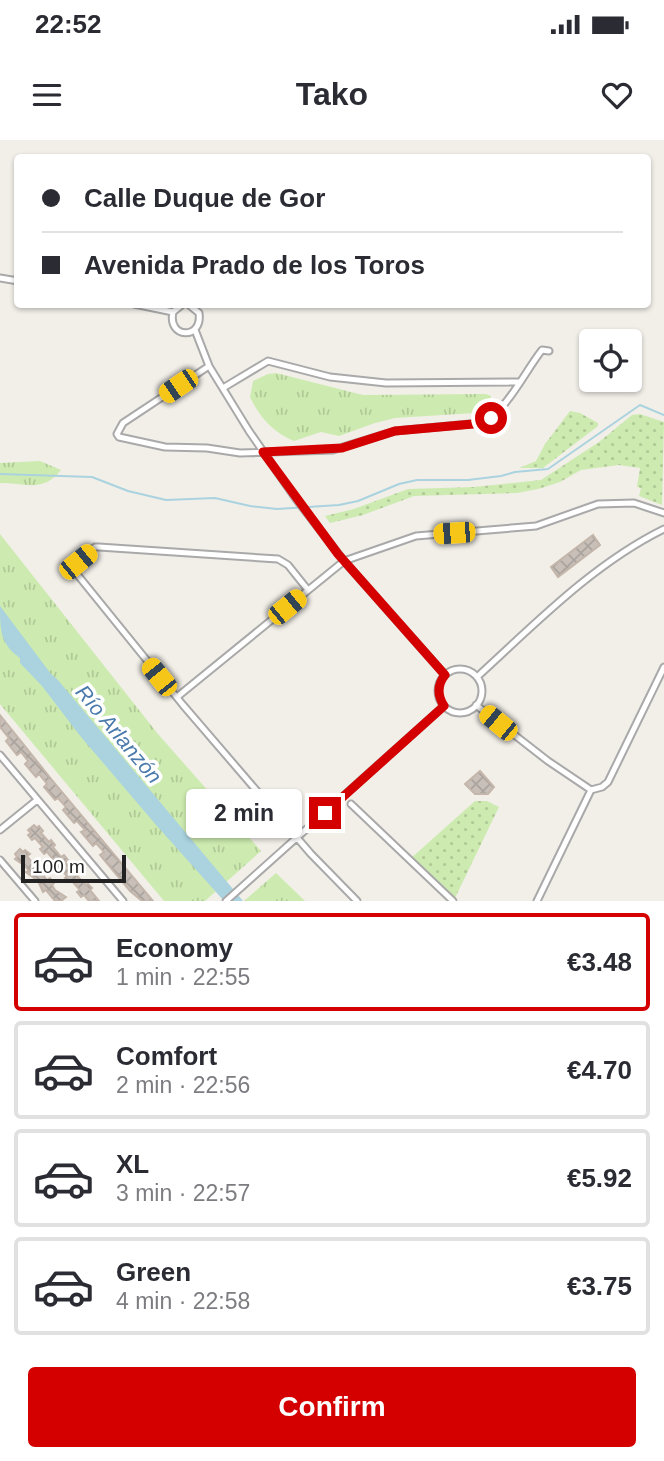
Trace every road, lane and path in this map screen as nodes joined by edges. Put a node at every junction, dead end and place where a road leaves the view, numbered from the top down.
1 (154, 308) edge
2 (178, 308) edge
3 (194, 308) edge
4 (173, 312) junction
5 (195, 330) junction
6 (549, 351) dead end
7 (209, 366) junction
8 (519, 382) junction
9 (223, 388) junction
10 (263, 452) junction
11 (664, 513) edge
12 (664, 529) edge
13 (344, 561) junction
14 (308, 590) junction
15 (664, 667) edge
16 (445, 675) junction
17 (477, 677) junction
18 (177, 697) junction
19 (476, 705) junction
20 (444, 706) junction
21 (0, 755) edge
22 (594, 790) junction
23 (37, 800) junction
24 (351, 804) dead end
25 (0, 830) edge
26 (297, 838) junction
27 (0, 860) edge
28 (34, 901) edge
29 (123, 901) edge
30 (226, 901) edge
31 (357, 901) edge
32 (453, 901) edge
33 (537, 901) edge

1 - 4 street
2 - 4 street
3 - 5 street
4 - 5 street
5 - 7 street
6 - 8 street
7 - 9 street
7 - 10 street
8 - 9 street
8 - 10 street
9 - 10 street
10 - 13 street
11 - 13 street
12 - 17 street
13 - 14 street
13 - 16 street
14 - 18 street
14 - 18 street
15 - 22 street
16 - 17 street
16 - 20 street
17 - 19 street
18 - 26 street
19 - 20 street
19 - 22 street
20 - 26 street
21 - 23 street
22 - 33 street
23 - 25 street
23 - 29 street
24 - 32 street
26 - 30 street
26 - 31 street
27 - 28 street

